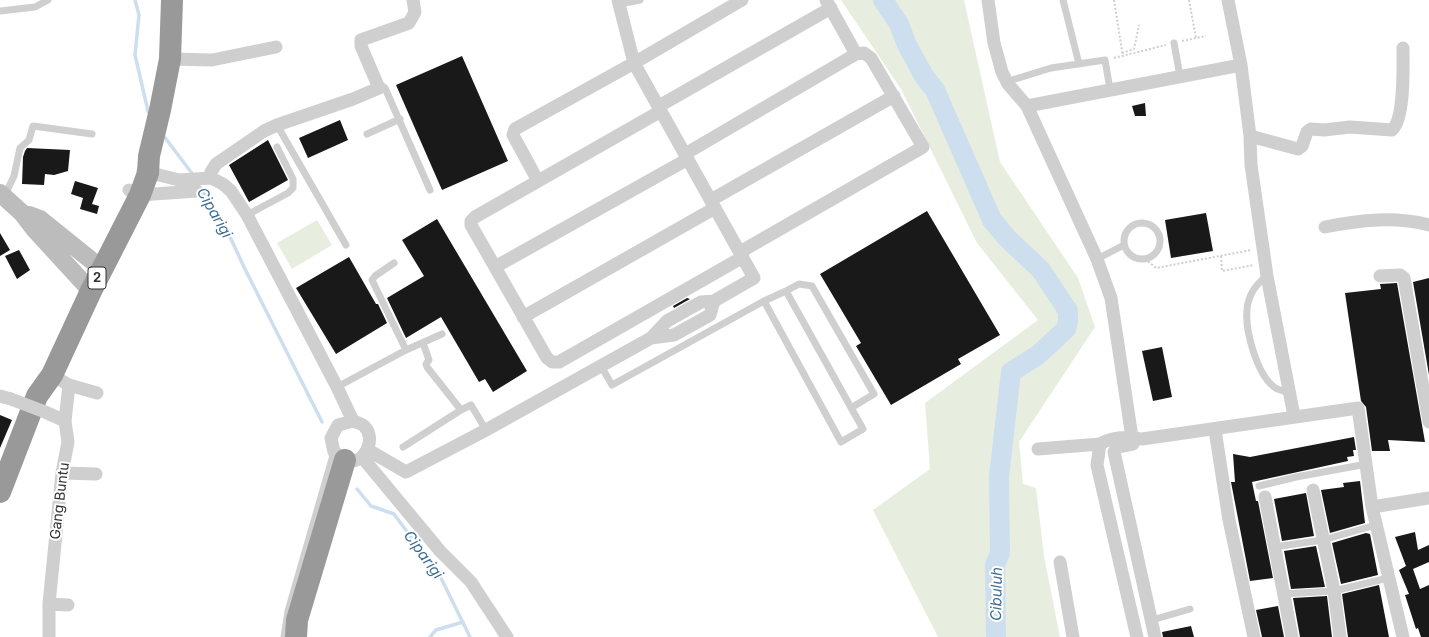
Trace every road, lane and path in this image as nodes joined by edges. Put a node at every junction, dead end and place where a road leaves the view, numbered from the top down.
1 (48, 0) edge
2 (172, 0) edge
3 (413, 0) edge
4 (640, 0) edge
5 (742, 0) edge
6 (988, 0) edge
7 (1063, 0) edge
8 (1114, 0) edge
9 (1189, 0) edge
10 (1228, 0) edge
11 (619, 2) edge
12 (828, 4) edge
13 (0, 11) edge
14 (1139, 25) dead end
15 (1206, 36) dead end
16 (1196, 38) junction
17 (1174, 43) junction
18 (276, 47) dead end
19 (1403, 48) dead end
20 (1122, 53) junction
21 (856, 54) junction
22 (1123, 57) junction
23 (170, 59) junction
24 (1104, 60) junction
25 (634, 63) junction
26 (1079, 64) junction
27 (1241, 64) junction
28 (1180, 76) junction
29 (1008, 84) junction
30 (379, 88) junction
31 (1110, 89) junction
32 (894, 96) junction
33 (1027, 106) junction
34 (660, 109) junction
35 (400, 119) junction
36 (277, 125) junction
37 (92, 134) dead end
38 (367, 134) dead end
39 (1250, 136) junction
40 (278, 147) dead end
41 (686, 156) junction
42 (147, 159) junction
43 (209, 178) junction
44 (538, 181) junction
45 (430, 190) dead end
46 (197, 191) dead end
47 (134, 193) junction
48 (2, 195) edge
49 (713, 204) junction
50 (22, 213) junction
51 (247, 215) junction
52 (1429, 225) edge
53 (1325, 227) dead end
54 (1124, 244) junction
55 (346, 245) dead end
56 (741, 254) junction
57 (1221, 256) junction
58 (1253, 257) dead end
59 (1096, 259) junction
60 (1145, 259) junction
61 (394, 264) dead end
62 (98, 265) junction
63 (1255, 265) dead end
64 (495, 267) junction
65 (1267, 276) junction
66 (1380, 276) dead end
67 (87, 286) junction
68 (786, 291) junction
69 (764, 301) junction
70 (523, 317) junction
71 (442, 334) dead end
72 (422, 343) junction
73 (406, 350) junction
74 (601, 366) junction
75 (60, 380) junction
76 (337, 387) junction
77 (1426, 387) edge
78 (98, 392) dead end
79 (1289, 393) junction
80 (6, 397) edge
81 (41, 404) junction
82 (851, 408) junction
83 (461, 410) junction
84 (1294, 416) junction
85 (65, 420) junction
86 (353, 421) junction
87 (1429, 422) edge
88 (486, 430) junction
89 (1215, 430) junction
90 (1136, 440) junction
91 (1100, 444) junction
92 (403, 447) dead end
93 (1038, 449) dead end
94 (352, 455) junction
95 (1367, 464) junction
96 (62, 472) junction
97 (96, 474) dead end
98 (1313, 490) dead end
99 (1262, 491) joint
100 (0, 492) edge
101 (1429, 498) edge
102 (1372, 507) junction
103 (1376, 525) junction
104 (1323, 540) junction
105 (1274, 547) junction
106 (1060, 562) dead end
107 (1388, 578) junction
108 (1334, 591) junction
109 (1283, 594) junction
110 (49, 604) junction
111 (68, 605) dead end
112 (1190, 609) dead end
113 (1152, 620) junction
114 (49, 637) edge
115 (284, 637) edge
116 (296, 637) edge
117 (507, 637) edge
118 (1073, 637) edge
119 (1136, 637) edge
120 (1155, 637) edge
121 (1254, 637) edge
122 (1292, 637) edge
123 (1340, 637) edge
124 (1403, 637) edge

1 - 13 lane
2 - 23 highway, 2
3 - 30 street
4 - 11 lane
5 - 25 street
6 - 29 street
7 - 26 lane
8 - 20 path
9 - 16 path
10 - 27 street
11 - 25 street
12 - 21 street
12 - 34 street
14 - 20 path
15 - 16 path
16 - 17 path
17 - 22 path
17 - 28 lane
18 - 23 street
19 - 39 street
20 - 22 path
21 - 32 street
21 - 41 street
22 - 24 path
23 - 42 highway, 2
24 - 26 lane
24 - 31 lane
25 - 34 street
25 - 44 street
26 - 29 lane
27 - 28 street
27 - 39 street
28 - 31 street
29 - 33 street
30 - 35 lane
30 - 36 street
31 - 33 street
32 - 49 street
32 - 56 street
33 - 59 street
34 - 41 street
34 - 44 street
35 - 38 lane
35 - 45 lane
36 - 43 street
36 - 55 lane
37 - 48 lane
39 - 65 street
40 - 51 lane
41 - 49 street
41 - 64 street
42 - 43 street
42 - 47 highway, 2
43 - 51 street
44 - 64 street
46 - 47 street
47 - 62 highway, 2
48 - 50 main road
49 - 56 street
49 - 70 street
50 - 62 main road
50 - 67 main road
51 - 76 street
52 - 53 street
54 - 59 lane
54 - 60 lane
54 - 60 lane
56 - 70 street
56 - 74 street
57 - 58 path
57 - 60 path
57 - 63 path
59 - 90 street
61 - 73 lane
62 - 67 highway, 2
64 - 70 street
65 - 79 street
65 - 79 lane
66 - 77 street
67 - 75 highway, 2
67 - 81 highway, 2
68 - 69 lane
68 - 82 lane
68 - 82 lane
69 - 74 lane
69 - 82 lane
71 - 72 lane
72 - 73 lane
72 - 83 lane
73 - 76 lane
74 - 88 street
75 - 78 street
75 - 81 highway, 2
75 - 85 street, Gang Buntu
76 - 86 street
77 - 87 street
79 - 84 street
80 - 81 street, bridge
81 - 85 street
81 - 100 highway, 2
83 - 88 lane
83 - 92 lane
84 - 89 street
84 - 95 street
85 - 96 street, Gang Buntu
86 - 94 street
86 - 94 street
88 - 94 street
89 - 90 street
89 - 121 street
90 - 91 street
90 - 113 street
91 - 93 street
91 - 119 street
94 - 115 lane
94 - 116 highway
94 - 117 street
95 - 99 lane
95 - 102 street
96 - 97 street
96 - 110 street, Gang Buntu
98 - 104 street
99 - 105 street
101 - 102 street
102 - 103 street
103 - 104 lane
103 - 107 street
104 - 105 lane
104 - 108 street
105 - 109 street
106 - 118 street
107 - 108 lane
107 - 124 street
108 - 109 lane
108 - 123 street
109 - 122 street
110 - 111 street
110 - 114 street, Gang Buntu
112 - 113 lane
113 - 120 street

